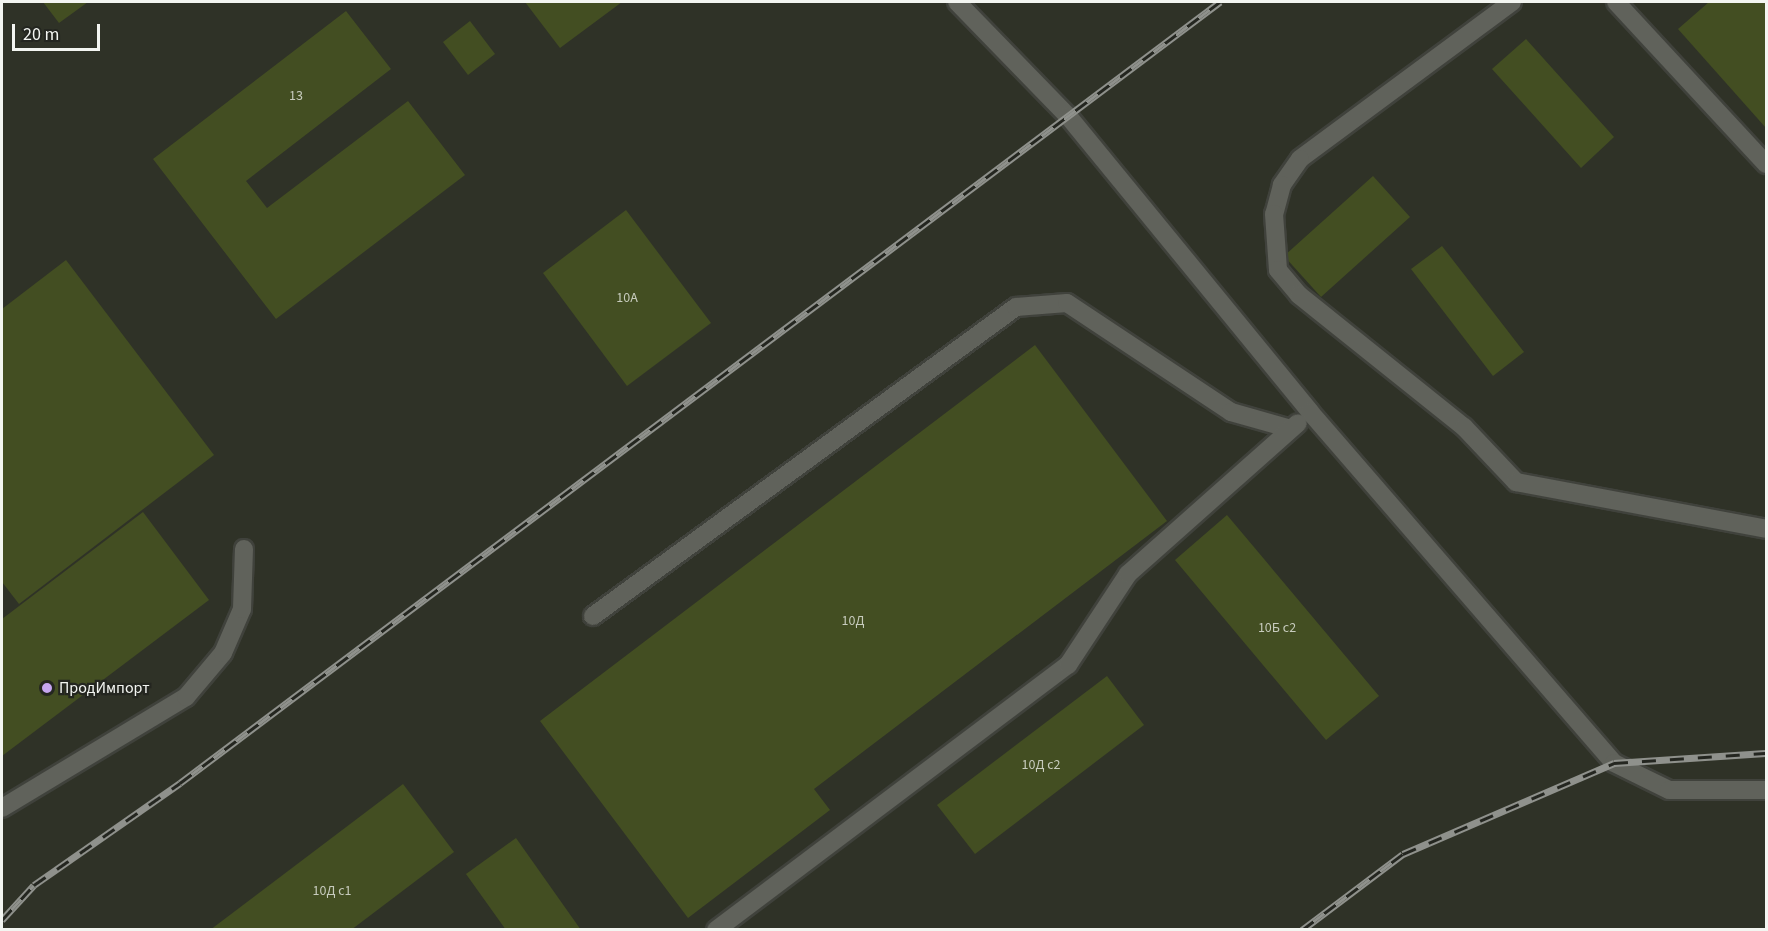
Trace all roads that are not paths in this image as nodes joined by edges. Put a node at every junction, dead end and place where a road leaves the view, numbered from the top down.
1 (957, 2) edge
2 (1512, 2) edge
3 (1616, 2) edge
4 (1767, 164) edge
5 (1310, 412) junction
6 (1291, 429) junction
7 (1767, 529) edge
8 (244, 549) dead end
9 (593, 616) dead end
10 (1767, 790) edge
11 (2, 808) edge
12 (717, 930) edge

1 - 5 lane
2 - 7 lane
3 - 4 lane
5 - 6 lane
5 - 10 lane
6 - 9 lane
6 - 12 lane
8 - 11 lane

